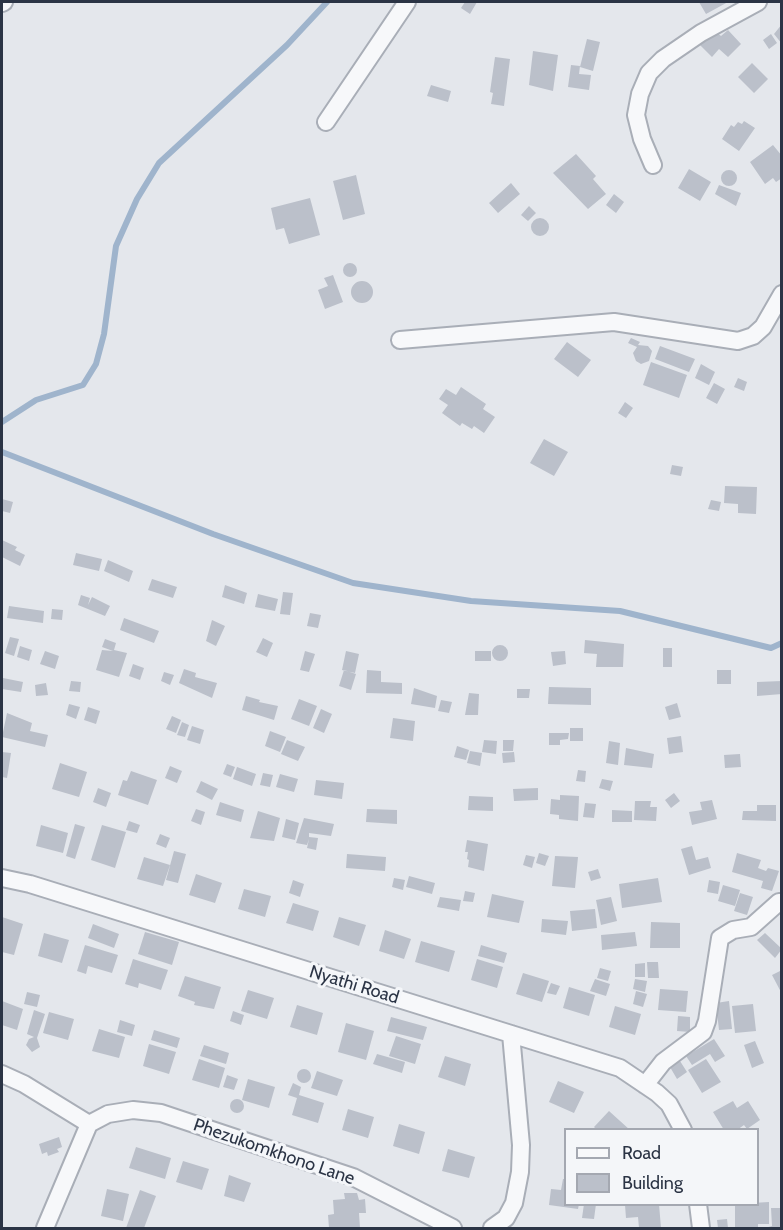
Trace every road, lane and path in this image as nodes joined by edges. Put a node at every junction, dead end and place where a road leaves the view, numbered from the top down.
1 (407, 2) edge
2 (758, 2) edge
3 (326, 122) dead end
4 (653, 165) dead end
5 (782, 294) edge
6 (400, 340) dead end
7 (2, 878) edge
8 (779, 902) dead end
9 (511, 1034) junction
10 (2, 1074) edge
11 (645, 1085) junction
12 (89, 1124) junction
13 (682, 1128) edge
14 (698, 1206) edge
15 (45, 1228) edge
16 (453, 1228) edge
17 (492, 1228) edge
18 (701, 1228) edge

1 - 3 street
2 - 4 street
5 - 6 street
7 - 9 street, Nyathi Road
8 - 11 street
9 - 11 street, Nyathi Road
9 - 17 street
10 - 12 street
11 - 13 street, Nyathi Road
12 - 15 street
12 - 16 street, Phezukomkhono Lane
14 - 18 street

